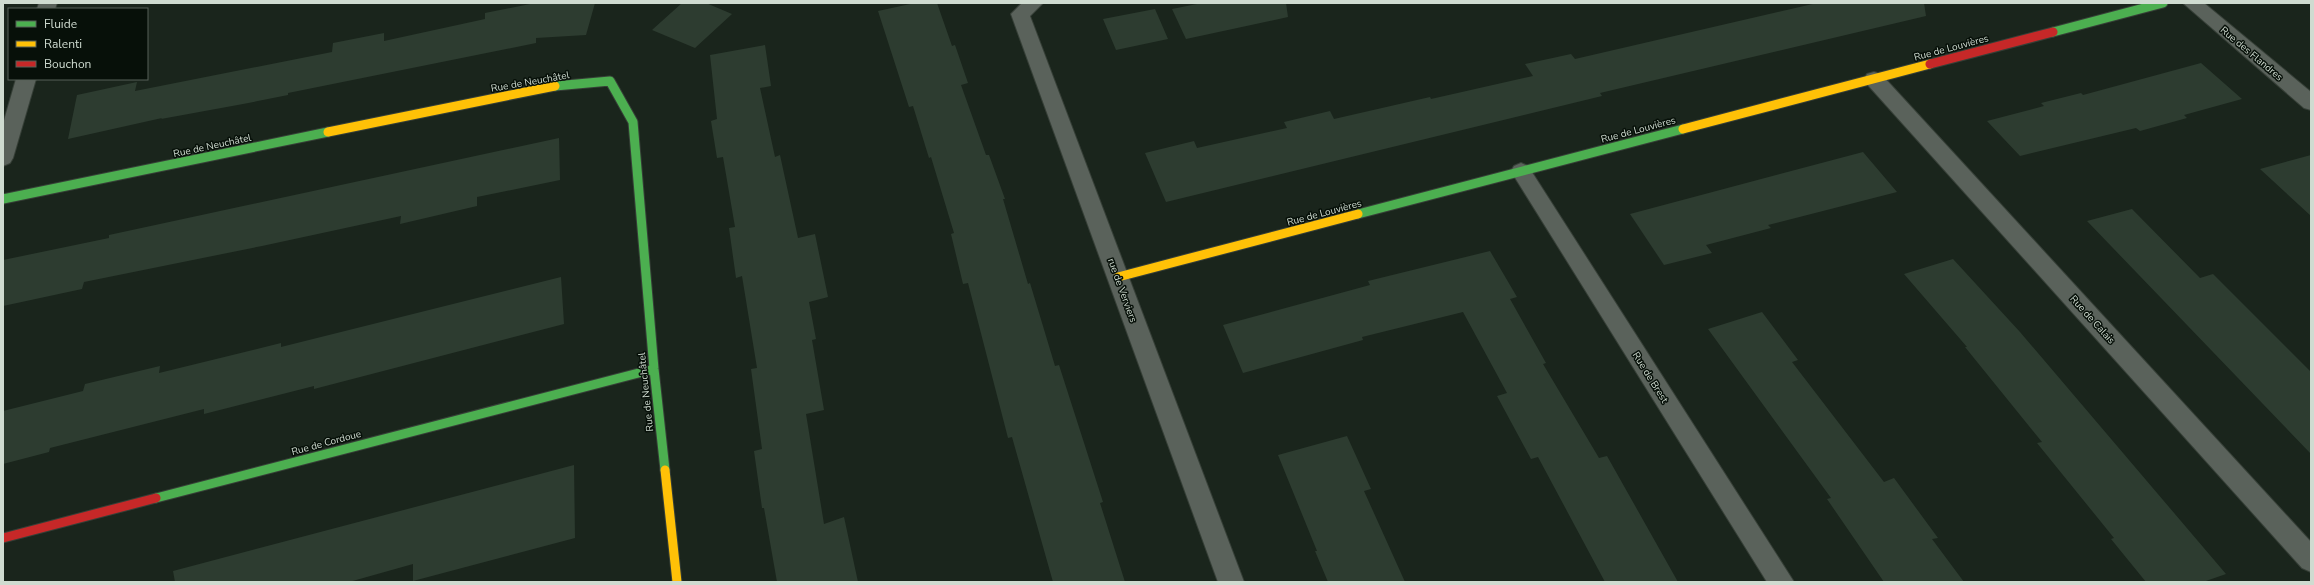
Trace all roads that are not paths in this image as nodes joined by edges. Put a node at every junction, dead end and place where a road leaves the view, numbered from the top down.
1 (1034, 3) edge
2 (2163, 3) edge
3 (2192, 3) edge
4 (1874, 79) junction
5 (26, 80) edge
6 (2311, 103) edge
7 (3, 158) edge
8 (1521, 172) junction
9 (3, 199) edge
10 (1118, 277) junction
11 (654, 368) junction
12 (3, 538) edge
13 (2311, 560) edge
14 (677, 582) edge
15 (1231, 582) edge
16 (1781, 582) edge

1 - 10 street, rue de Verviers
2 - 4 street, Rue de Louvières
3 - 6 street, Rue des Flandres
4 - 8 street, Rue de Louvières
4 - 13 street, Rue de Calais
5 - 7 street
8 - 10 street, Rue de Louvières
8 - 16 street, Rue de Brest
9 - 11 street, Rue de Neuchâtel
10 - 15 street, rue de Verviers
11 - 12 street, Rue de Cordoue
11 - 14 street, Rue de Neuchâtel

